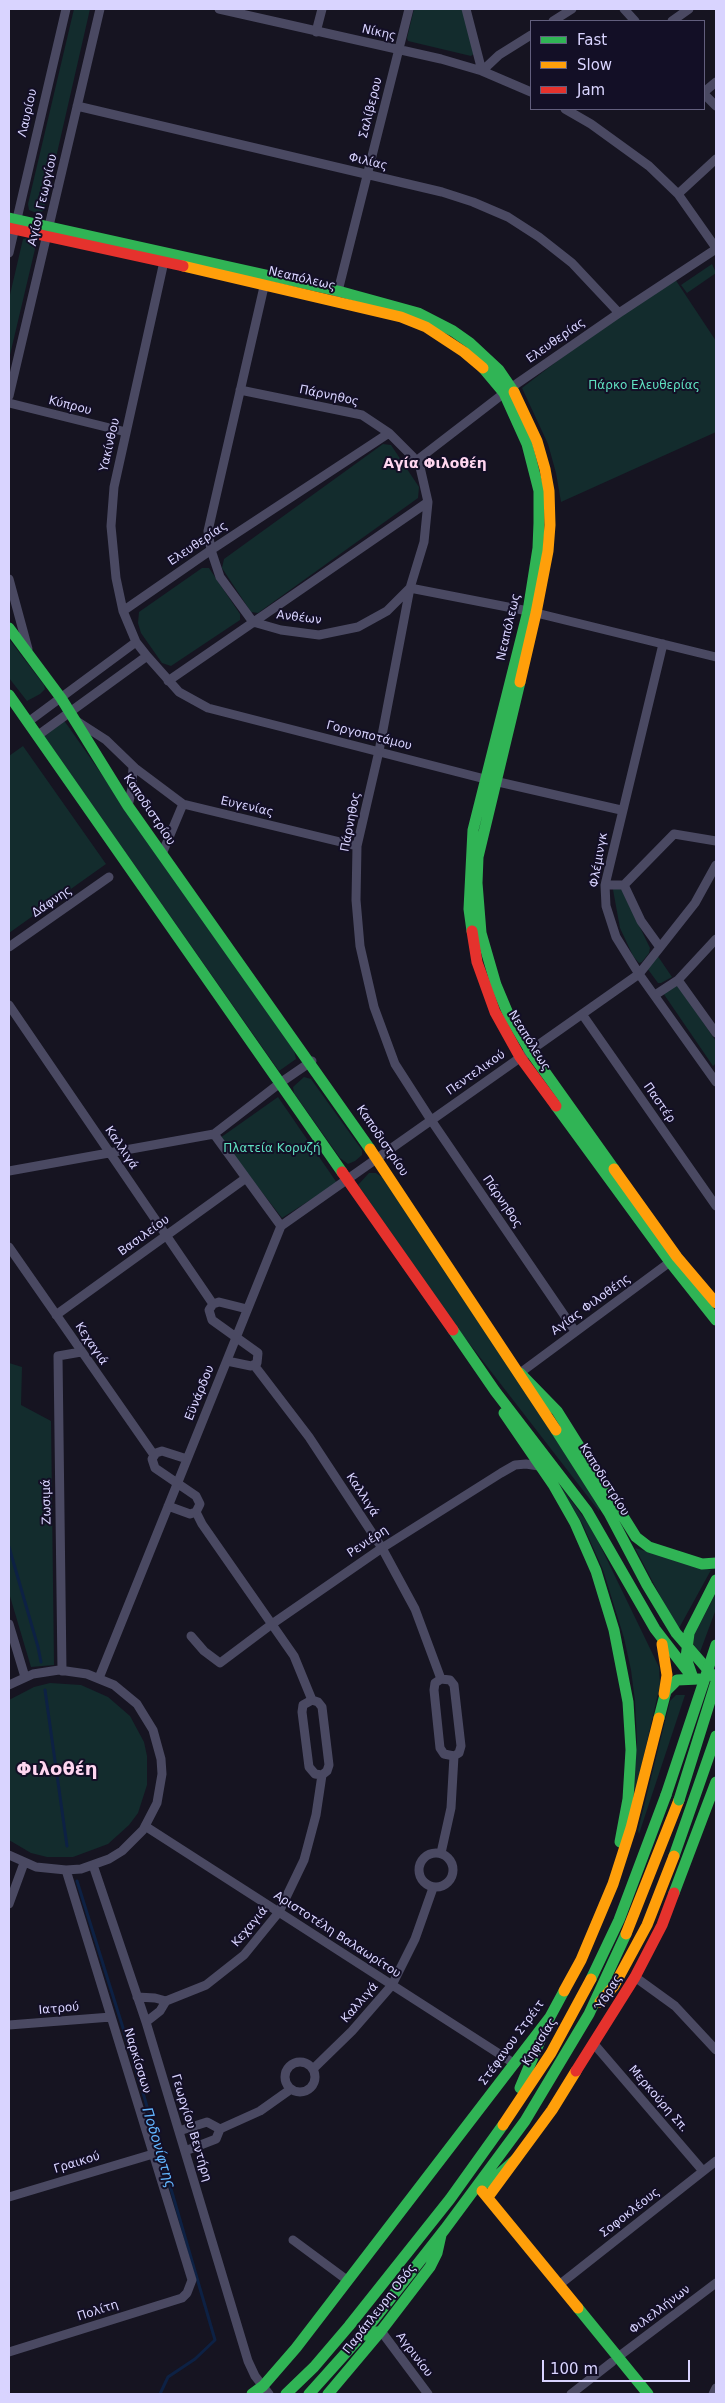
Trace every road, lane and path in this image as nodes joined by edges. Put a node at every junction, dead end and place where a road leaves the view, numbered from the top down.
1 (66, 9) edge
2 (100, 9) edge
3 (218, 9) edge
4 (322, 9) edge
5 (409, 9) edge
6 (466, 9) edge
7 (572, 9) edge
8 (624, 9) edge
9 (689, 9) edge
10 (555, 20) edge
11 (634, 20) edge
12 (673, 20) edge
13 (316, 32) junction
14 (530, 36) edge
15 (398, 50) junction
16 (482, 72) junction
17 (716, 82) edge
18 (530, 92) edge
19 (705, 92) edge
20 (705, 94) edge
21 (77, 106) junction
22 (716, 106) edge
23 (567, 110) edge
24 (716, 159) edge
25 (367, 175) junction
26 (678, 194) junction
27 (12, 224) edge
28 (48, 232) junction
29 (716, 249) edge
30 (9, 253) edge
31 (165, 258) junction
32 (266, 280) junction
33 (337, 296) junction
34 (619, 313) junction
35 (240, 390) junction
36 (508, 390) junction
37 (9, 396) edge
38 (9, 403) edge
39 (126, 432) junction
40 (389, 433) junction
41 (416, 461) junction
42 (428, 502) junction
43 (211, 550) junction
44 (9, 579) edge
45 (410, 588) junction
46 (123, 611) junction
47 (532, 612) junction
48 (253, 622) junction
49 (9, 628) edge
50 (136, 642) junction
51 (663, 644) junction
52 (28, 652) junction
53 (147, 656) junction
54 (716, 657) edge
55 (168, 681) junction
56 (9, 695) edge
57 (61, 698) junction
58 (72, 716) junction
59 (28, 722) junction
60 (37, 736) junction
61 (379, 752) junction
62 (133, 766) junction
63 (491, 780) junction
64 (183, 804) junction
65 (128, 806) junction
66 (621, 810) junction
67 (716, 841) edge
68 (358, 846) junction
69 (162, 854) junction
70 (716, 865) edge
71 (109, 877) dead end
72 (605, 885) junction
73 (624, 885) junction
74 (716, 939) edge
75 (659, 946) junction
76 (9, 947) edge
77 (639, 974) junction
78 (678, 980) junction
79 (654, 995) junction
80 (9, 1005) edge
81 (582, 1014) junction
82 (716, 1033) edge
83 (525, 1054) junction
84 (312, 1061) junction
85 (713, 1070) edge
86 (716, 1082) edge
87 (280, 1083) junction
88 (431, 1120) junction
89 (214, 1134) junction
90 (110, 1152) junction
91 (377, 1158) junction
92 (9, 1171) edge
93 (246, 1178) junction
94 (347, 1179) junction
95 (716, 1206) edge
96 (281, 1226) junction
97 (166, 1236) junction
98 (9, 1248) edge
99 (674, 1260) junction
100 (716, 1303) edge
101 (213, 1304) junction
102 (248, 1310) junction
103 (56, 1315) junction
104 (716, 1320) edge
105 (575, 1331) junction
106 (237, 1336) junction
107 (81, 1352) junction
108 (227, 1361) junction
109 (254, 1365) junction
110 (520, 1373) junction
111 (495, 1391) junction
112 (154, 1455) junction
113 (187, 1459) junction
114 (539, 1466) junction
115 (177, 1483) junction
116 (168, 1506) junction
117 (196, 1512) junction
118 (382, 1548) junction
119 (716, 1563) edge
120 (716, 1580) edge
121 (9, 1624) edge
122 (272, 1624) junction
123 (655, 1629) junction
124 (191, 1636) dead end
125 (687, 1646) junction
126 (716, 1646) edge
127 (62, 1670) junction
128 (25, 1677) junction
129 (99, 1678) junction
130 (442, 1678) junction
131 (693, 1678) junction
132 (716, 1681) edge
133 (9, 1685) edge
134 (663, 1699) junction
135 (312, 1700) junction
136 (716, 1702) edge
137 (716, 1739) edge
138 (454, 1756) junction
139 (322, 1775) junction
140 (716, 1782) edge
141 (145, 1826) junction
142 (441, 1853) junction
143 (9, 1855) edge
144 (24, 1863) junction
145 (93, 1865) junction
146 (66, 1870) junction
147 (613, 1884) junction
148 (433, 1888) junction
149 (9, 1901) edge
150 (279, 1912) junction
151 (635, 1977) junction
152 (392, 1985) junction
153 (137, 1997) junction
154 (166, 2001) junction
155 (589, 2014) junction
156 (110, 2017) junction
157 (550, 2017) junction
158 (146, 2022) junction
159 (9, 2025) edge
160 (594, 2044) junction
161 (716, 2050) edge
162 (515, 2064) junction
163 (313, 2069) junction
164 (290, 2089) junction
165 (508, 2116) junction
166 (220, 2129) junction
167 (180, 2131) junction
168 (185, 2151) junction
169 (153, 2154) junction
170 (516, 2159) junction
171 (716, 2161) edge
172 (703, 2171) junction
173 (478, 2185) junction
174 (9, 2197) edge
175 (488, 2197) junction
176 (441, 2234) junction
177 (293, 2240) dead end
178 (347, 2280) junction
179 (716, 2283) edge
180 (559, 2284) junction
181 (190, 2288) joint
182 (381, 2331) junction
183 (361, 2336) junction
184 (9, 2352) edge
185 (615, 2359) junction
186 (716, 2388) edge
187 (266, 2390) edge
188 (252, 2394) edge
189 (286, 2394) edge
190 (309, 2394) edge
191 (328, 2394) edge
192 (428, 2394) edge
193 (571, 2394) edge
194 (648, 2394) edge
195 (713, 2394) edge

1 - 27 street, Λαυρίου
2 - 21 street, Αγίου Γεωργίου
3 - 13 street, Νίκης
4 - 13 street
5 - 15 street, Σαλίβερου
6 - 16 street
7 - 10 street
8 - 11 street
9 - 12 street
13 - 15 street, Νίκης
14 - 16 street
15 - 16 street, Νίκης
15 - 25 street, Σαλίβερου
16 - 18 street, Νίκης
17 - 19 street
20 - 22 street
21 - 25 street, Φιλίας
21 - 28 street, Αγίου Γεωργίου
23 - 26 street
24 - 26 street
25 - 33 street, Σαλίβερου
25 - 34 street, Φιλίας
26 - 29 street
27 - 28 main road, Νεαπόλεως
27 - 30 street, Λαυρίου
28 - 31 main road, Νεαπόλεως
28 - 37 street, Αγίου Γεωργίου
29 - 34 street, Ελευθερίας
31 - 32 main road, Νεαπόλεως
31 - 39 street, Υακίνθου
32 - 33 main road, Νεαπόλεως
32 - 35 street
33 - 36 main road, Νεαπόλεως
34 - 36 street, Ελευθερίας
35 - 40 street, Πάρνηθος
35 - 43 street
36 - 41 street, Ελευθερίας
36 - 47 main road, Νεαπόλεως
38 - 39 street, Κύπρου
39 - 46 street, Υακίνθου
40 - 41 street, Πάρνηθος
40 - 43 street, Ελευθερίας
41 - 42 street, Πάρνηθος
42 - 45 street, Πάρνηθος
42 - 48 street
43 - 46 street, Ελευθερίας
43 - 48 street
44 - 52 street
45 - 47 street
45 - 48 street, Ανθέων
45 - 61 street, Πάρνηθος
46 - 50 street, Υακίνθου
47 - 51 street
47 - 63 main road, Νεαπόλεως
48 - 55 street
49 - 52 main road, Καποδιστρίου
50 - 53 street, Γοργοποτάμου
50 - 57 street
51 - 54 street
51 - 66 street, Φλέμινγκ
52 - 57 main road, Καποδιστρίου
53 - 55 street, Γοργοποτάμου
53 - 58 street
55 - 61 street, Γοργοποτάμου
56 - 59 main road
57 - 58 main road, Καποδιστρίου
57 - 59 street
58 - 60 street
58 - 62 street
58 - 65 main road, Καποδιστρίου
59 - 60 main road
60 - 87 main road
61 - 63 street, Γοργοποτάμου
61 - 68 street, Πάρνηθος
62 - 64 street
62 - 65 street
63 - 66 street, Γοργοποτάμου
63 - 83 main road, Νεαπόλεως
64 - 68 street, Ευγενίας
64 - 69 street
65 - 69 main road, Καποδιστρίου
66 - 72 street, Φλέμινγκ
67 - 73 street
68 - 88 street, Πάρνηθος
69 - 84 main road, Καποδιστρίου
70 - 75 street, Πεντελικού
71 - 76 street, Δάφνης
72 - 73 street
72 - 77 street, Φλέμινγκ
73 - 75 street
74 - 78 street
75 - 77 street, Πεντελικού
77 - 79 street, Φλέμινγκ
77 - 81 street, Πεντελικού
78 - 79 street
78 - 82 street
79 - 85 street, Φλέμινγκ
80 - 90 street, Καλλιγά
81 - 83 street, Πεντελικού
81 - 95 street, Παστέρ
83 - 88 street, Πεντελικού
83 - 99 main road, Νεαπόλεως
84 - 87 street
84 - 91 main road, Καποδιστρίου
85 - 86 street, Φλέμινγκ
87 - 89 street
87 - 94 main road
88 - 91 street, Πεντελικού
88 - 105 street, Πάρνηθος
89 - 90 street
89 - 93 street
90 - 92 street
90 - 97 street, Καλλιγά
91 - 94 street
91 - 110 main road, Καποδιστρίου
93 - 96 street
93 - 97 street, Βασιλείου
94 - 96 street
94 - 111 main road
96 - 102 street, Εϋνάρδου
97 - 101 street, Καλλιγά
97 - 103 street, Βασιλείου
98 - 103 street, Κεχαγιά
99 - 100 main road, Νεαπόλεως
99 - 104 main road, Νεαπόλεως
99 - 105 street, Αγίας Φιλοθέης
101 - 102 street
101 - 106 street, Καλλιγά
102 - 106 street, Εϋνάρδου
103 - 107 street, Κεχαγιά
105 - 110 street, Αγίας Φιλοθέης
106 - 108 street, Εϋνάρδου
106 - 109 street, Καλλιγά
107 - 112 street, Κεχαγιά
107 - 127 street, Ζωσιμά
108 - 109 street
108 - 113 street, Εϋνάρδου
109 - 118 street, Καλλιγά
110 - 119 main road
110 - 125 main road, Καποδιστρίου
111 - 114 main road
111 - 123 main road
112 - 113 street
112 - 115 street, Κεχαγιά
113 - 115 street, Εϋνάρδου
114 - 118 street, Ρενιέρη
114 - 147 main road
115 - 116 street, Εϋνάρδου
115 - 117 street, Κεχαγιά
116 - 117 street
116 - 129 street, Εϋνάρδου
117 - 122 street, Κεχαγιά
118 - 122 street, Ρενιέρη
118 - 130 street, Καλλιγά
120 - 125 main road
121 - 128 street
122 - 124 street, Ρενιέρη
122 - 135 street, Κεχαγιά
123 - 131 main road
123 - 134 main road
125 - 131 main road
125 - 132 main road, Καποδιστρίου
126 - 165 main road, Κηφισίας, bridge
127 - 128 street
127 - 129 street
128 - 133 street
129 - 141 street
130 - 138 street, Καλλιγά
130 - 138 street
131 - 132 main road
131 - 134 main road, Στέφανου Στρέιτ
131 - 136 main road
132 - 155 main road, bridge
134 - 147 main road, Στέφανου Στρέιτ
135 - 139 street, Κεχαγιά
135 - 139 street
137 - 155 main road
138 - 142 street, Καλλιγά
139 - 150 street, Κεχαγιά
140 - 151 main road, Ύδρας
141 - 145 street
141 - 150 street, Αριστοτέλη Βαλαωρίτου
142 - 148 street
142 - 148 street
143 - 144 street
144 - 146 street
144 - 149 street
145 - 146 street
145 - 153 street, Γεωργίου Βεντήρη
146 - 156 street, Ναρκίσσων
147 - 157 main road, Στέφανου Στρέιτ
148 - 152 street, Καλλιγά
150 - 152 street, Αριστοτέλη Βαλαωρίτου
150 - 154 street, Κεχαγιά
151 - 160 main road, Ύδρας
151 - 161 street
152 - 162 street, Αριστοτέλη Βαλαωρίτου
152 - 163 street, Καλλιγά
153 - 154 street
153 - 158 street, Γεωργίου Βεντήρη
154 - 158 street, Κεχαγιά
155 - 173 main road
156 - 159 street, Ιατρού
156 - 169 street, Ναρκίσσων
157 - 162 main road, Στέφανου Στρέιτ
157 - 165 main road
158 - 167 street, Γεωργίου Βεντήρη
160 - 170 main road, Ύδρας
160 - 172 street, Μερκούρη Σπ.
162 - 178 main road, Στέφανου Στρέιτ
163 - 164 street, Καλλιγά
163 - 164 street
164 - 166 street, Καλλιγά
165 - 189 main road, Κηφισίας
166 - 167 street
166 - 168 street, Καλλιγά
167 - 168 street, Γεωργίου Βεντήρη
168 - 187 street, Γεωργίου Βεντήρη
169 - 174 street, Γραικού
169 - 181 street, Ναρκίσσων
170 - 173 main road
170 - 175 main road, Ύδρας
171 - 172 street, Σοφοκλέους
172 - 180 street, Σοφοκλέους
173 - 175 main road
173 - 176 main road
175 - 180 main road
176 - 182 main road, Παράπλευρη Οδός
176 - 183 main road
177 - 178 street
178 - 187 main road, Στέφανου Στρέιτ
179 - 185 street, Φιλελλήνων
180 - 185 main road
181 - 184 street, Πολίτη
182 - 183 main road
182 - 191 main road, Παράπλευρη Οδός
182 - 192 street, Αγρινίου
183 - 190 main road
185 - 193 street, Φιλελλήνων
185 - 194 main road
186 - 195 street
187 - 188 main road, Στέφανου Στρέιτ

